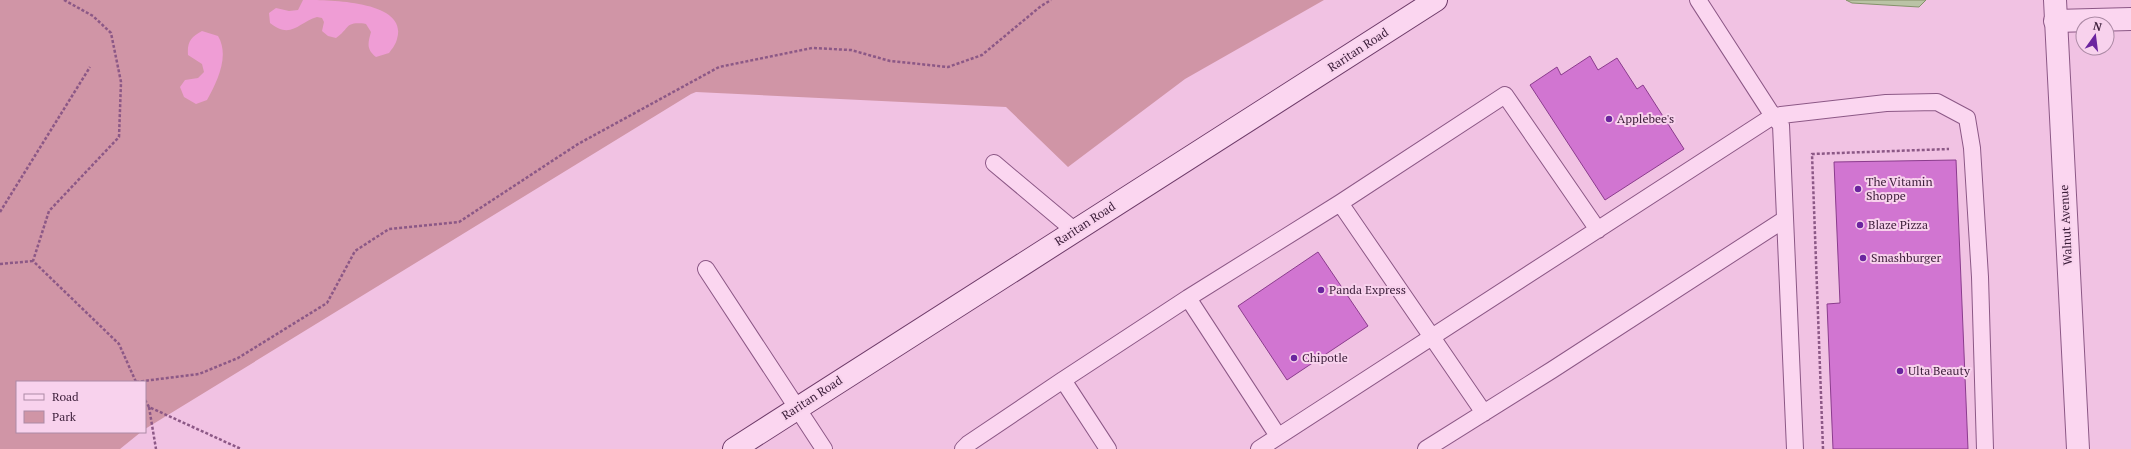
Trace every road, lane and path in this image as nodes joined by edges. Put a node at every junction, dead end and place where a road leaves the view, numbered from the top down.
1 (64, 0) edge
2 (1051, 0) edge
3 (1436, 0) edge
4 (1698, 0) edge
5 (2055, 10) edge
6 (2131, 20) edge
7 (90, 67) dead end
8 (1773, 116) junction
9 (1972, 148) junction
10 (994, 162) dead end
11 (1340, 203) junction
12 (0, 212) edge
13 (1785, 219) junction
14 (1598, 230) junction
15 (1075, 231) junction
16 (33, 261) junction
17 (0, 264) edge
18 (706, 269) dead end
19 (1188, 298) junction
20 (1432, 337) junction
21 (1063, 380) junction
22 (136, 381) edge
23 (144, 381) edge
24 (146, 403) edge
25 (148, 408) junction
26 (797, 408) junction
27 (1484, 414) junction
28 (1278, 436) junction
29 (156, 449) edge
30 (241, 449) edge
31 (734, 449) edge
32 (824, 449) edge
33 (963, 449) edge
34 (1108, 449) edge
35 (1259, 449) edge
36 (1426, 449) edge
37 (1796, 449) edge
38 (1823, 449) edge
39 (1985, 449) edge
40 (2078, 449) edge

1 - 16 path
2 - 23 path
3 - 15 main road, Raritan Road
4 - 8 lane
5 - 6 main road
5 - 40 main road, Walnut Avenue
7 - 12 path
8 - 9 lane
8 - 13 lane
8 - 14 lane
9 - 38 path
9 - 39 lane
10 - 15 lane
11 - 14 lane
11 - 19 lane
11 - 20 lane
13 - 27 lane
13 - 37 lane
14 - 20 lane
15 - 26 main road, Raritan Road
16 - 17 path
16 - 22 path
18 - 26 lane
19 - 21 lane
19 - 28 lane
20 - 27 lane
20 - 28 lane
21 - 33 lane
21 - 34 lane
24 - 25 path
25 - 29 path
25 - 30 path
26 - 31 main road, Raritan Road
26 - 32 lane
27 - 36 lane
28 - 35 lane

